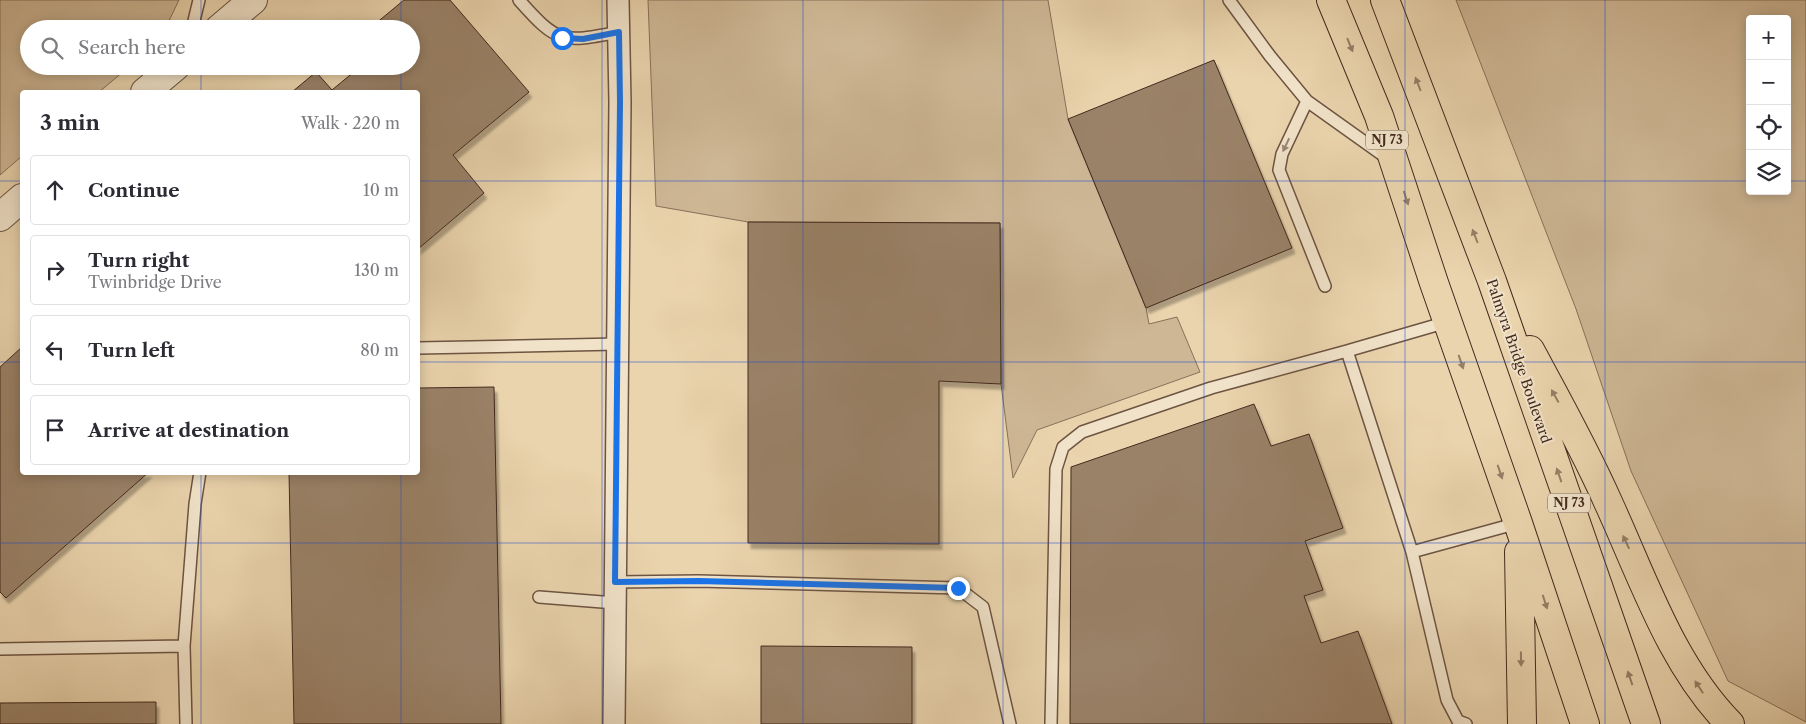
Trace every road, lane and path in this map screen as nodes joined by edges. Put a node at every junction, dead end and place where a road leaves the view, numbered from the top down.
1 (199, 0) edge
2 (252, 0) edge
3 (519, 0) edge
4 (618, 0) edge
5 (1229, 0) edge
6 (1331, 0) edge
7 (1385, 0) edge
8 (194, 20) edge
9 (229, 20) edge
10 (619, 32) junction
11 (166, 75) edge
12 (150, 90) edge
13 (1307, 101) junction
14 (1395, 164) junction
15 (20, 200) edge
16 (0, 217) edge
17 (1492, 282) junction
18 (1325, 286) dead end
19 (1447, 322) junction
20 (618, 344) junction
21 (420, 348) edge
22 (1347, 351) junction
23 (200, 475) edge
24 (1518, 523) junction
25 (1412, 552) junction
26 (615, 582) junction
27 (539, 597) dead end
28 (614, 603) junction
29 (184, 646) junction
30 (0, 649) edge
31 (1460, 723) edge
32 (186, 724) edge
33 (614, 724) edge
34 (1010, 724) edge
35 (1051, 724) edge
36 (1522, 724) edge
37 (1585, 724) edge
38 (1646, 724) edge
39 (1730, 724) edge

1 - 8 lane
2 - 9 street
3 - 10 lane
4 - 10 street
5 - 13 lane
6 -> 14 highway, NJ 73
17 -> 7 highway, Palmyra Bridge Boulevard / NJ 73
10 - 20 street
11 - 12 street
13 - 14 lane
13 -> 18 lane
14 -> 19 highway, NJ 73
15 - 16 street
38 -> 17 highway, Palmyra Bridge Boulevard / NJ 73
39 -> 17 highway
19 - 22 lane
19 -> 24 highway, NJ 73
20 - 21 lane
20 - 26 street
22 - 25 lane
22 - 35 lane
23 - 29 lane
24 - 25 lane
24 -> 36 highway
24 -> 37 highway, NJ 73
25 - 31 lane
26 - 28 street
26 - 34 lane
27 - 28 lane
28 - 33 street
29 - 30 lane
29 - 32 lane

